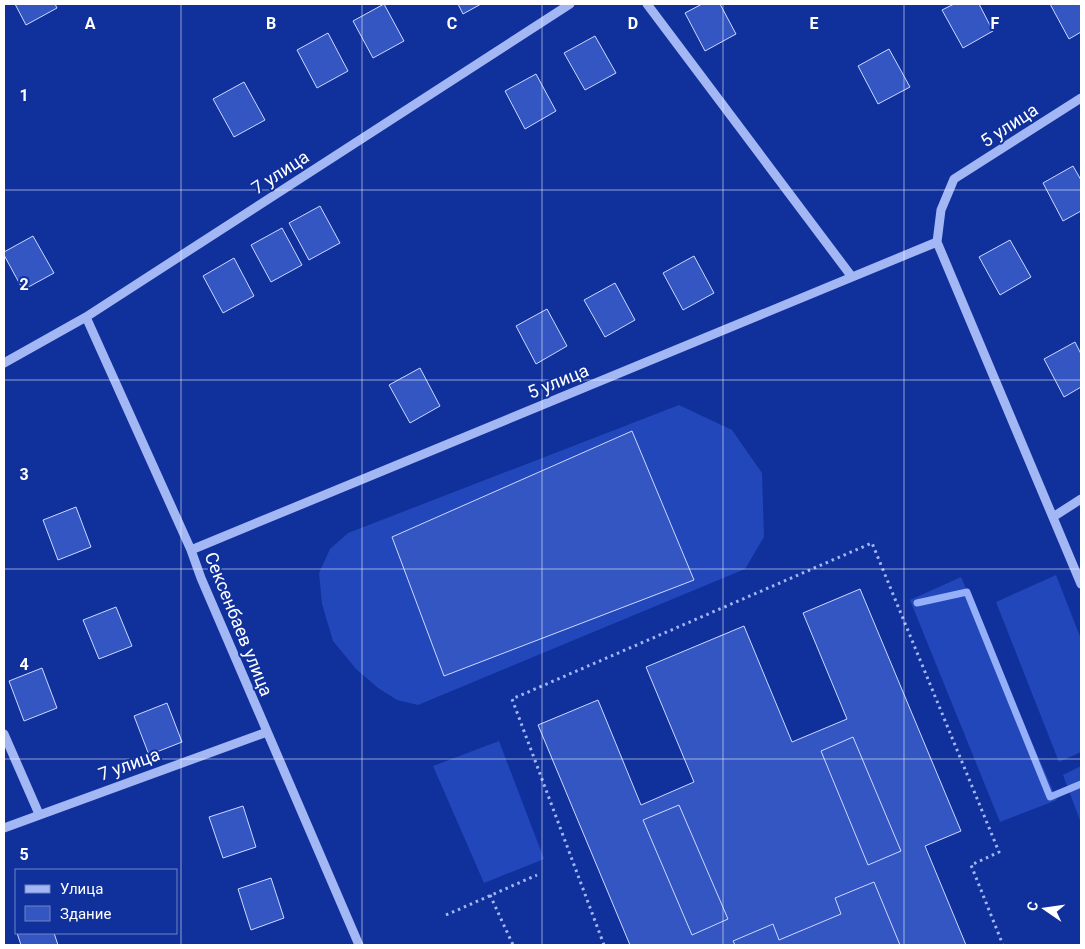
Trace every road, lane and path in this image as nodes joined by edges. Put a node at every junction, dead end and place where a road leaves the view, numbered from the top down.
1 (570, 4) edge
2 (647, 4) edge
3 (1081, 98) edge
4 (937, 242) junction
5 (852, 277) junction
6 (86, 317) junction
7 (4, 363) edge
8 (1081, 499) edge
9 (1053, 517) junction
10 (192, 550) junction
11 (1081, 584) edge
12 (266, 732) junction
13 (4, 734) edge
14 (39, 814) junction
15 (4, 828) edge
16 (537, 875) dead end
17 (490, 895) junction
18 (446, 915) dead end
19 (359, 945) edge
20 (513, 945) edge
21 (604, 945) edge
22 (1002, 945) edge

1 - 6 street, 7 улица
2 - 5 street
3 - 4 street, 5 улица
4 - 5 street, 5 улица
4 - 9 street
5 - 10 street, 5 улица
6 - 7 street, 7 улица
6 - 10 street, Сексенбаев улица
8 - 9 street
9 - 11 street
10 - 12 street, Сексенбаев улица
12 - 14 street, 7 улица
12 - 19 street, Сексенбаев улица
13 - 14 street
14 - 15 street, 7 улица
16 - 17 path
17 - 18 path
17 - 20 path
21 - 22 path

